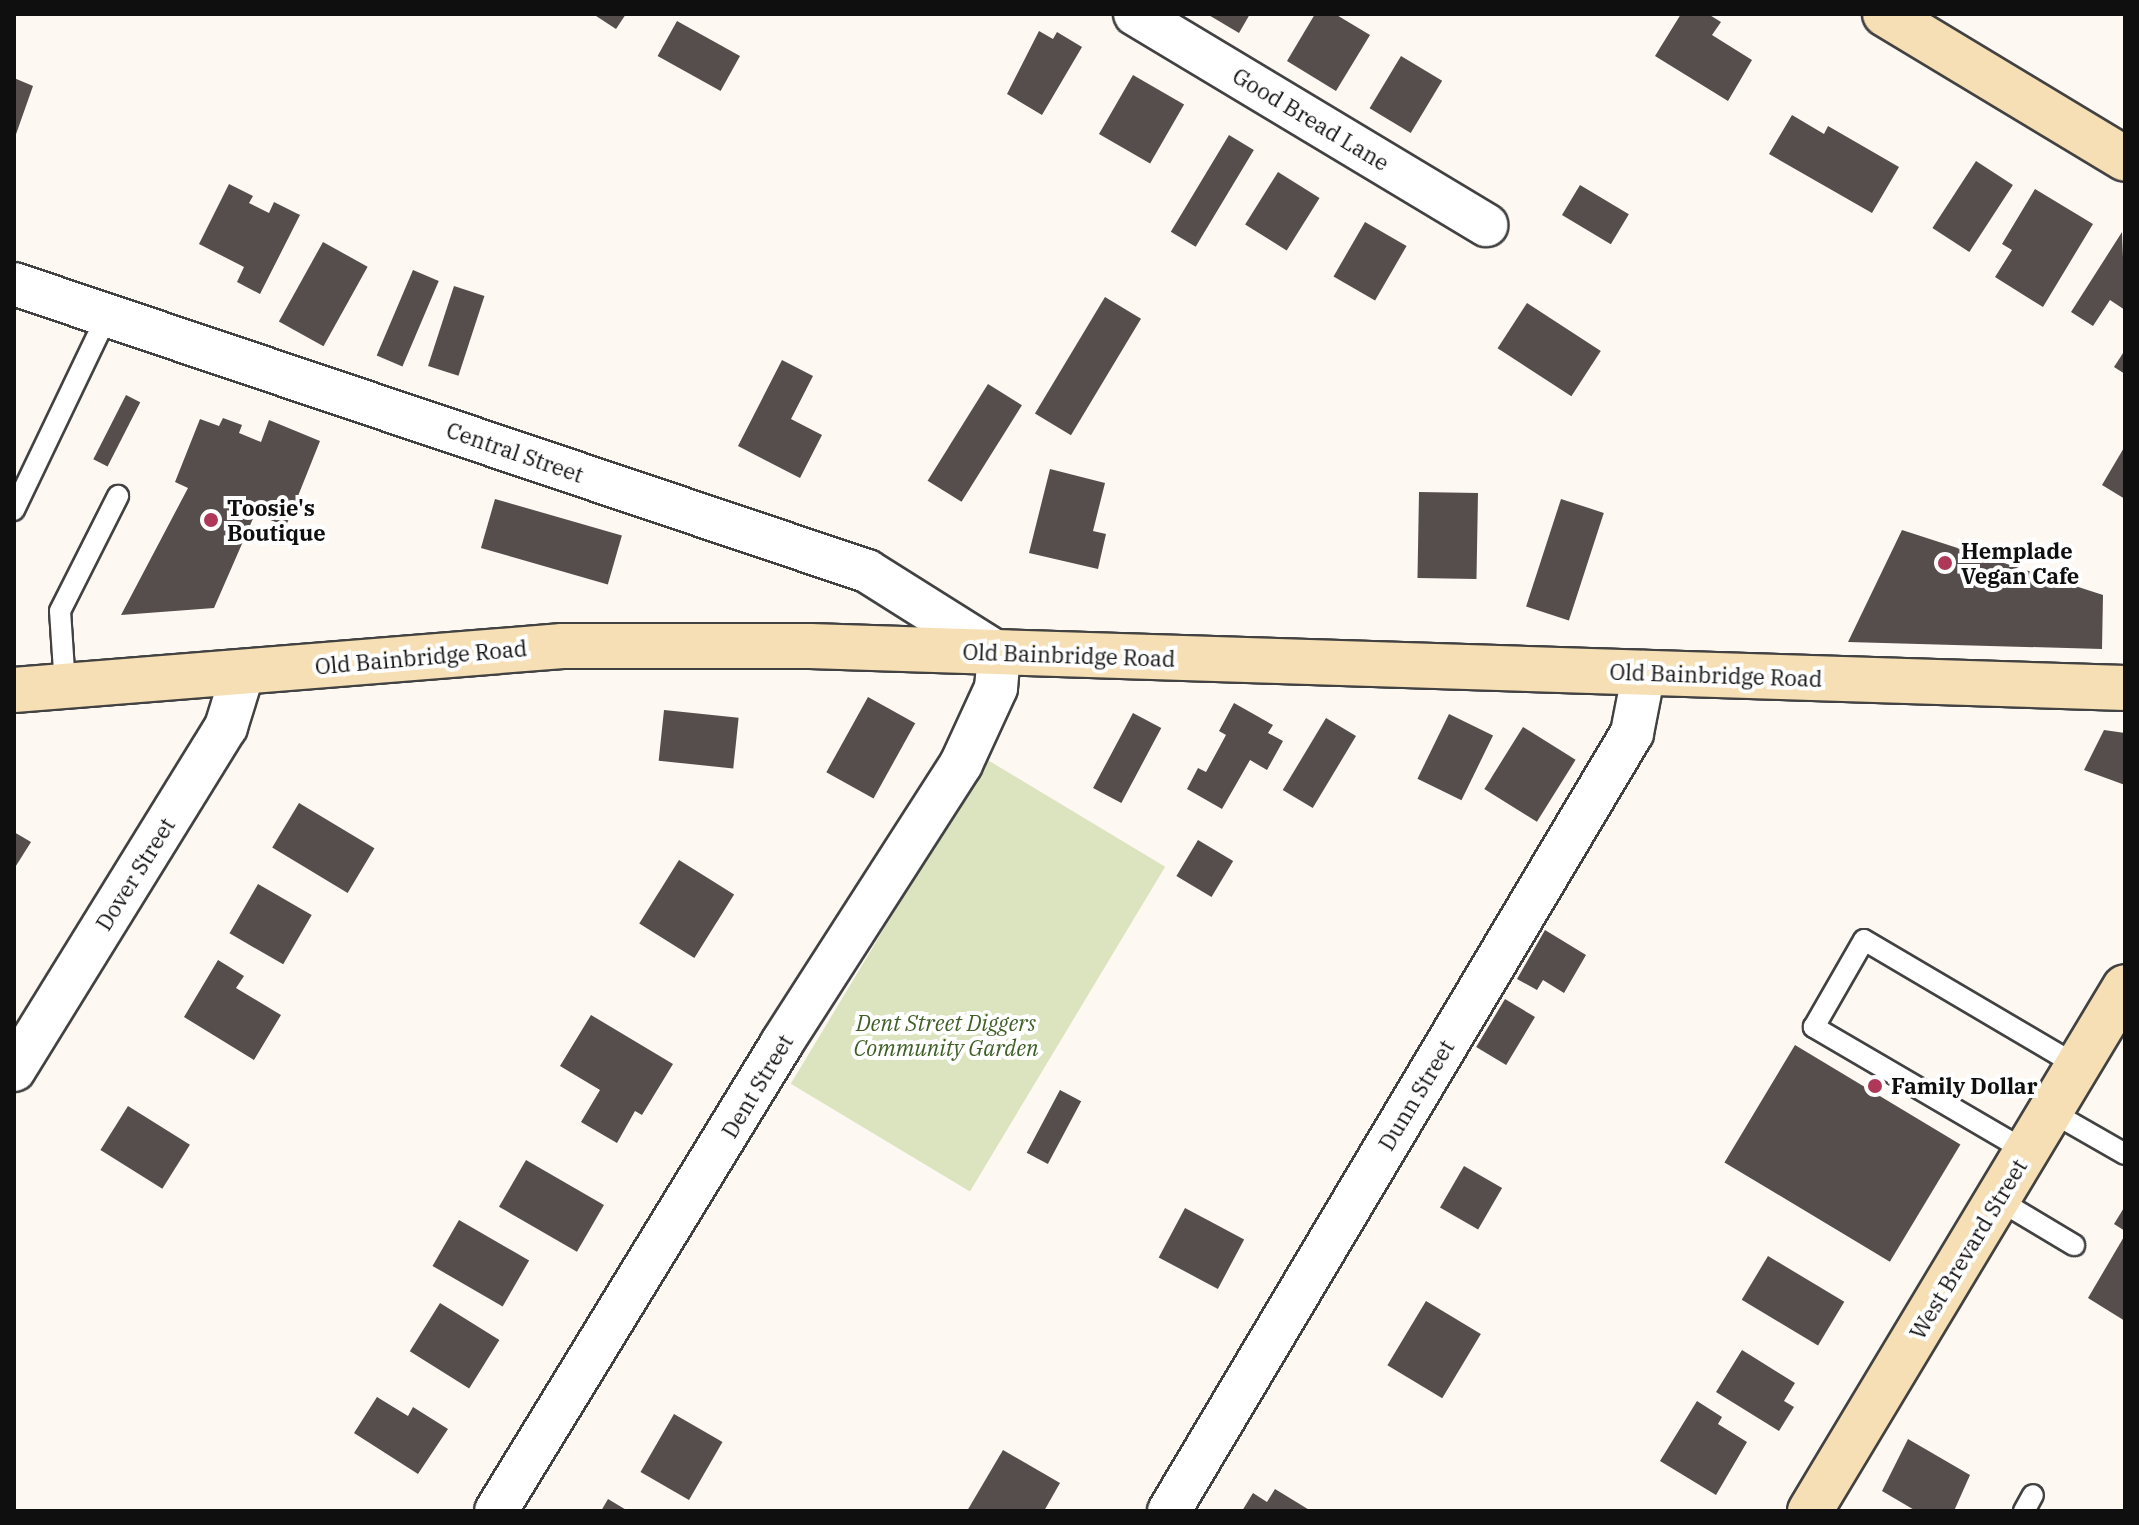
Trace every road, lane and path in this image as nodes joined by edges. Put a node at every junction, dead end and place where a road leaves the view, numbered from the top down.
1 (1135, 14) edge
2 (1885, 14) edge
3 (2125, 159) edge
4 (1486, 225) dead end
5 (14, 284) edge
6 (107, 316) junction
7 (118, 496) dead end
8 (14, 510) edge
9 (999, 654) junction
10 (243, 672) junction
11 (1644, 672) junction
12 (65, 686) junction
13 (2125, 688) edge
14 (14, 690) edge
15 (2125, 987) edge
16 (2078, 1066) junction
17 (14, 1070) edge
18 (2050, 1111) junction
19 (2026, 1151) junction
20 (2125, 1154) edge
21 (1997, 1199) junction
22 (2074, 1245) dead end
23 (496, 1511) edge
24 (1169, 1511) edge
25 (1810, 1511) edge

1 - 4 street, Good Bread Lane
2 - 3 main road
5 - 6 street, Central Street
6 - 8 lane
6 - 9 street, Central Street
7 - 12 lane
9 - 10 main road, Old Bainbridge Road
9 - 11 main road, Old Bainbridge Road
9 - 23 street, Dent Street
10 - 12 main road, Old Bainbridge Road
10 - 17 street, Dover Street
11 - 13 main road, Old Bainbridge Road
11 - 24 street, Dunn Street
12 - 14 main road, Old Bainbridge Road
15 - 16 main road, West Brevard Street
16 - 18 main road, West Brevard Street
16 - 19 lane
18 - 19 main road, West Brevard Street
18 - 20 lane
19 - 21 main road, West Brevard Street
21 - 22 lane
21 - 25 main road, West Brevard Street

